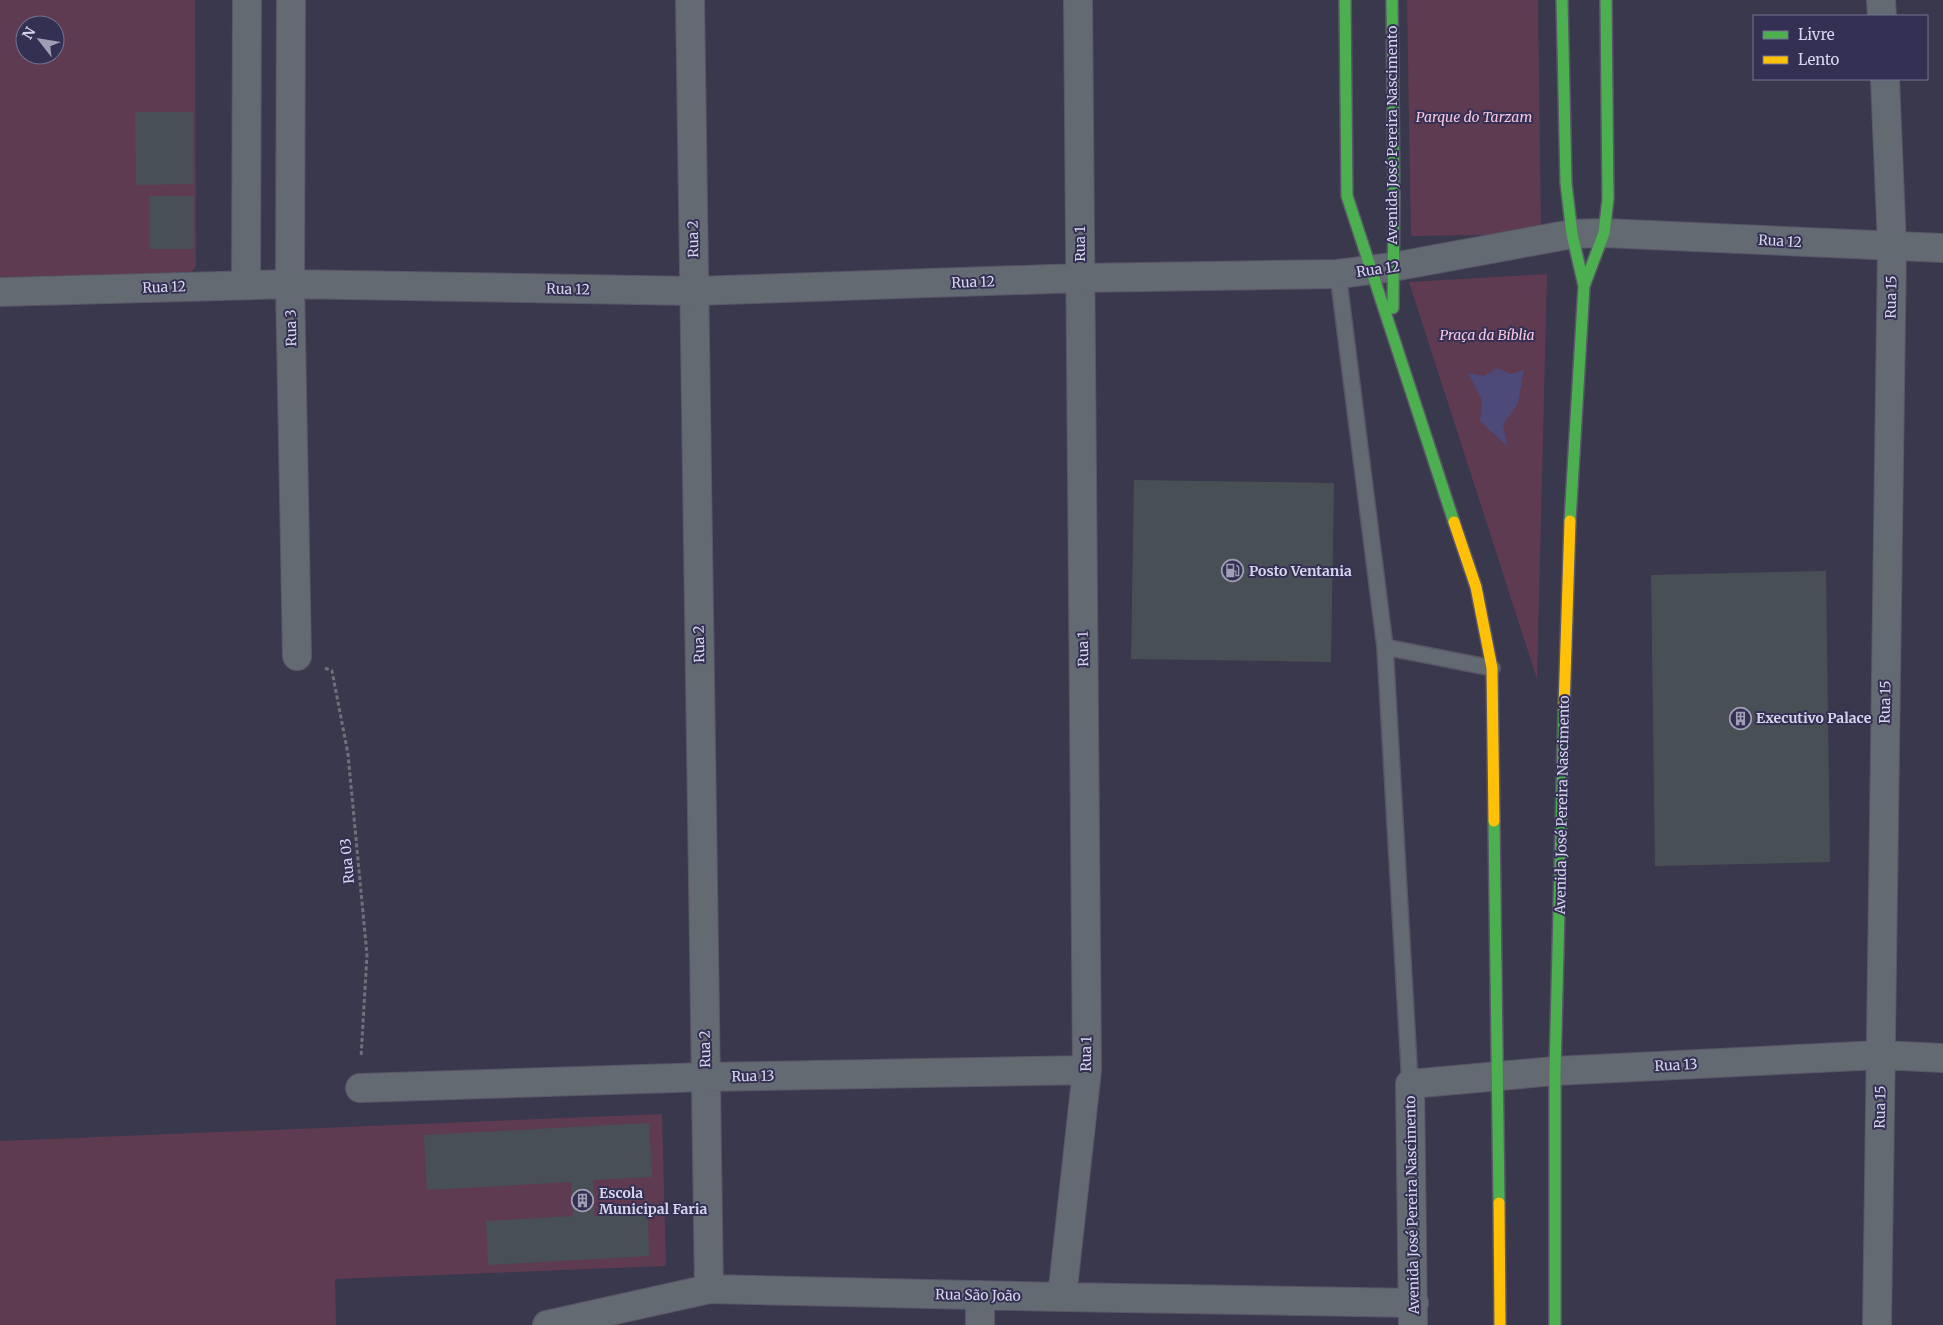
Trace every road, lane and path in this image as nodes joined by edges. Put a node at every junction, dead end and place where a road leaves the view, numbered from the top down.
1 (247, 0) edge
2 (291, 0) edge
3 (690, 0) edge
4 (1078, 0) edge
5 (1345, 0) edge
6 (1392, 0) edge
7 (1562, 0) edge
8 (1606, 0) edge
9 (1881, 0) edge
10 (1882, 15) edge
11 (1884, 80) edge
12 (1604, 233) junction
13 (1572, 234) junction
14 (1892, 246) junction
15 (1943, 248) edge
16 (1382, 269) junction
17 (1338, 274) junction
18 (1080, 278) junction
19 (290, 284) junction
20 (246, 285) junction
21 (1584, 286) junction
22 (0, 292) edge
23 (694, 292) junction
24 (1393, 331) junction
25 (1385, 647) junction
26 (296, 656) joint
27 (1492, 668) junction
28 (1880, 1055) junction
29 (1943, 1058) edge
30 (1087, 1070) junction
31 (1555, 1071) junction
32 (706, 1077) junction
33 (1497, 1077) junction
34 (1410, 1084) junction
35 (360, 1088) joint
36 (709, 1289) junction
37 (980, 1295) junction
38 (1062, 1297) junction
39 (1414, 1314) edge
40 (602, 1319) edge
41 (547, 1325) edge
42 (980, 1325) edge
43 (1500, 1325) edge
44 (1555, 1325) edge
45 (1877, 1325) edge

1 - 20 street
2 - 19 street, Rua 3
3 - 23 street, Rua 2
4 - 18 street, Rua 1
5 - 16 main road, Avenida José Pereira Nascimento
6 - 16 main road, Avenida José Pereira Nascimento
7 - 13 main road, Avenida José Pereira Nascimento
8 - 12 main road, Avenida José Pereira Nascimento
9 - 10 street
11 - 14 street, Rua 15
12 - 13 street, Rua 12
12 - 14 street, Rua 12
12 - 21 main road, Avenida José Pereira Nascimento
13 - 16 street, Rua 12
13 - 21 main road, Avenida José Pereira Nascimento
14 - 15 street, Rua 12
14 - 28 street, Rua 15
16 - 17 street, Rua 12
16 - 24 main road, Avenida José Pereira Nascimento
16 - 24 main road, Avenida José Pereira Nascimento
17 - 18 street, Rua 12
17 - 25 lane
18 - 23 street, Rua 12
18 - 30 street, Rua 1
19 - 20 street, Rua 12
19 - 23 street, Rua 12
19 - 26 street, Rua 3
20 - 22 street, Rua 12
21 - 31 main road, Avenida José Pereira Nascimento
23 - 32 street, Rua 2
24 - 27 main road, Avenida José Pereira Nascimento
25 - 27 lane
25 - 34 lane
26 - 35 path, Rua 03
27 - 33 main road, Avenida José Pereira Nascimento
28 - 29 street, Rua 13
28 - 31 street, Rua 13
28 - 45 street, Rua 15
30 - 32 street, Rua 13
30 - 38 street, Rua 1
31 - 33 street, Rua 13
31 - 44 main road, Avenida José Pereira Nascimento
32 - 35 street, Rua 13
32 - 36 street, Rua 2
33 - 34 street, Rua 13
33 - 43 main road, Avenida José Pereira Nascimento
34 - 39 street, Avenida José Pereira Nascimento
36 - 37 street, Rua São João
36 - 40 street, Rua São João
37 - 38 street, Rua São João
37 - 42 street
38 - 39 street, Rua São João
40 - 41 street, Rua São João

